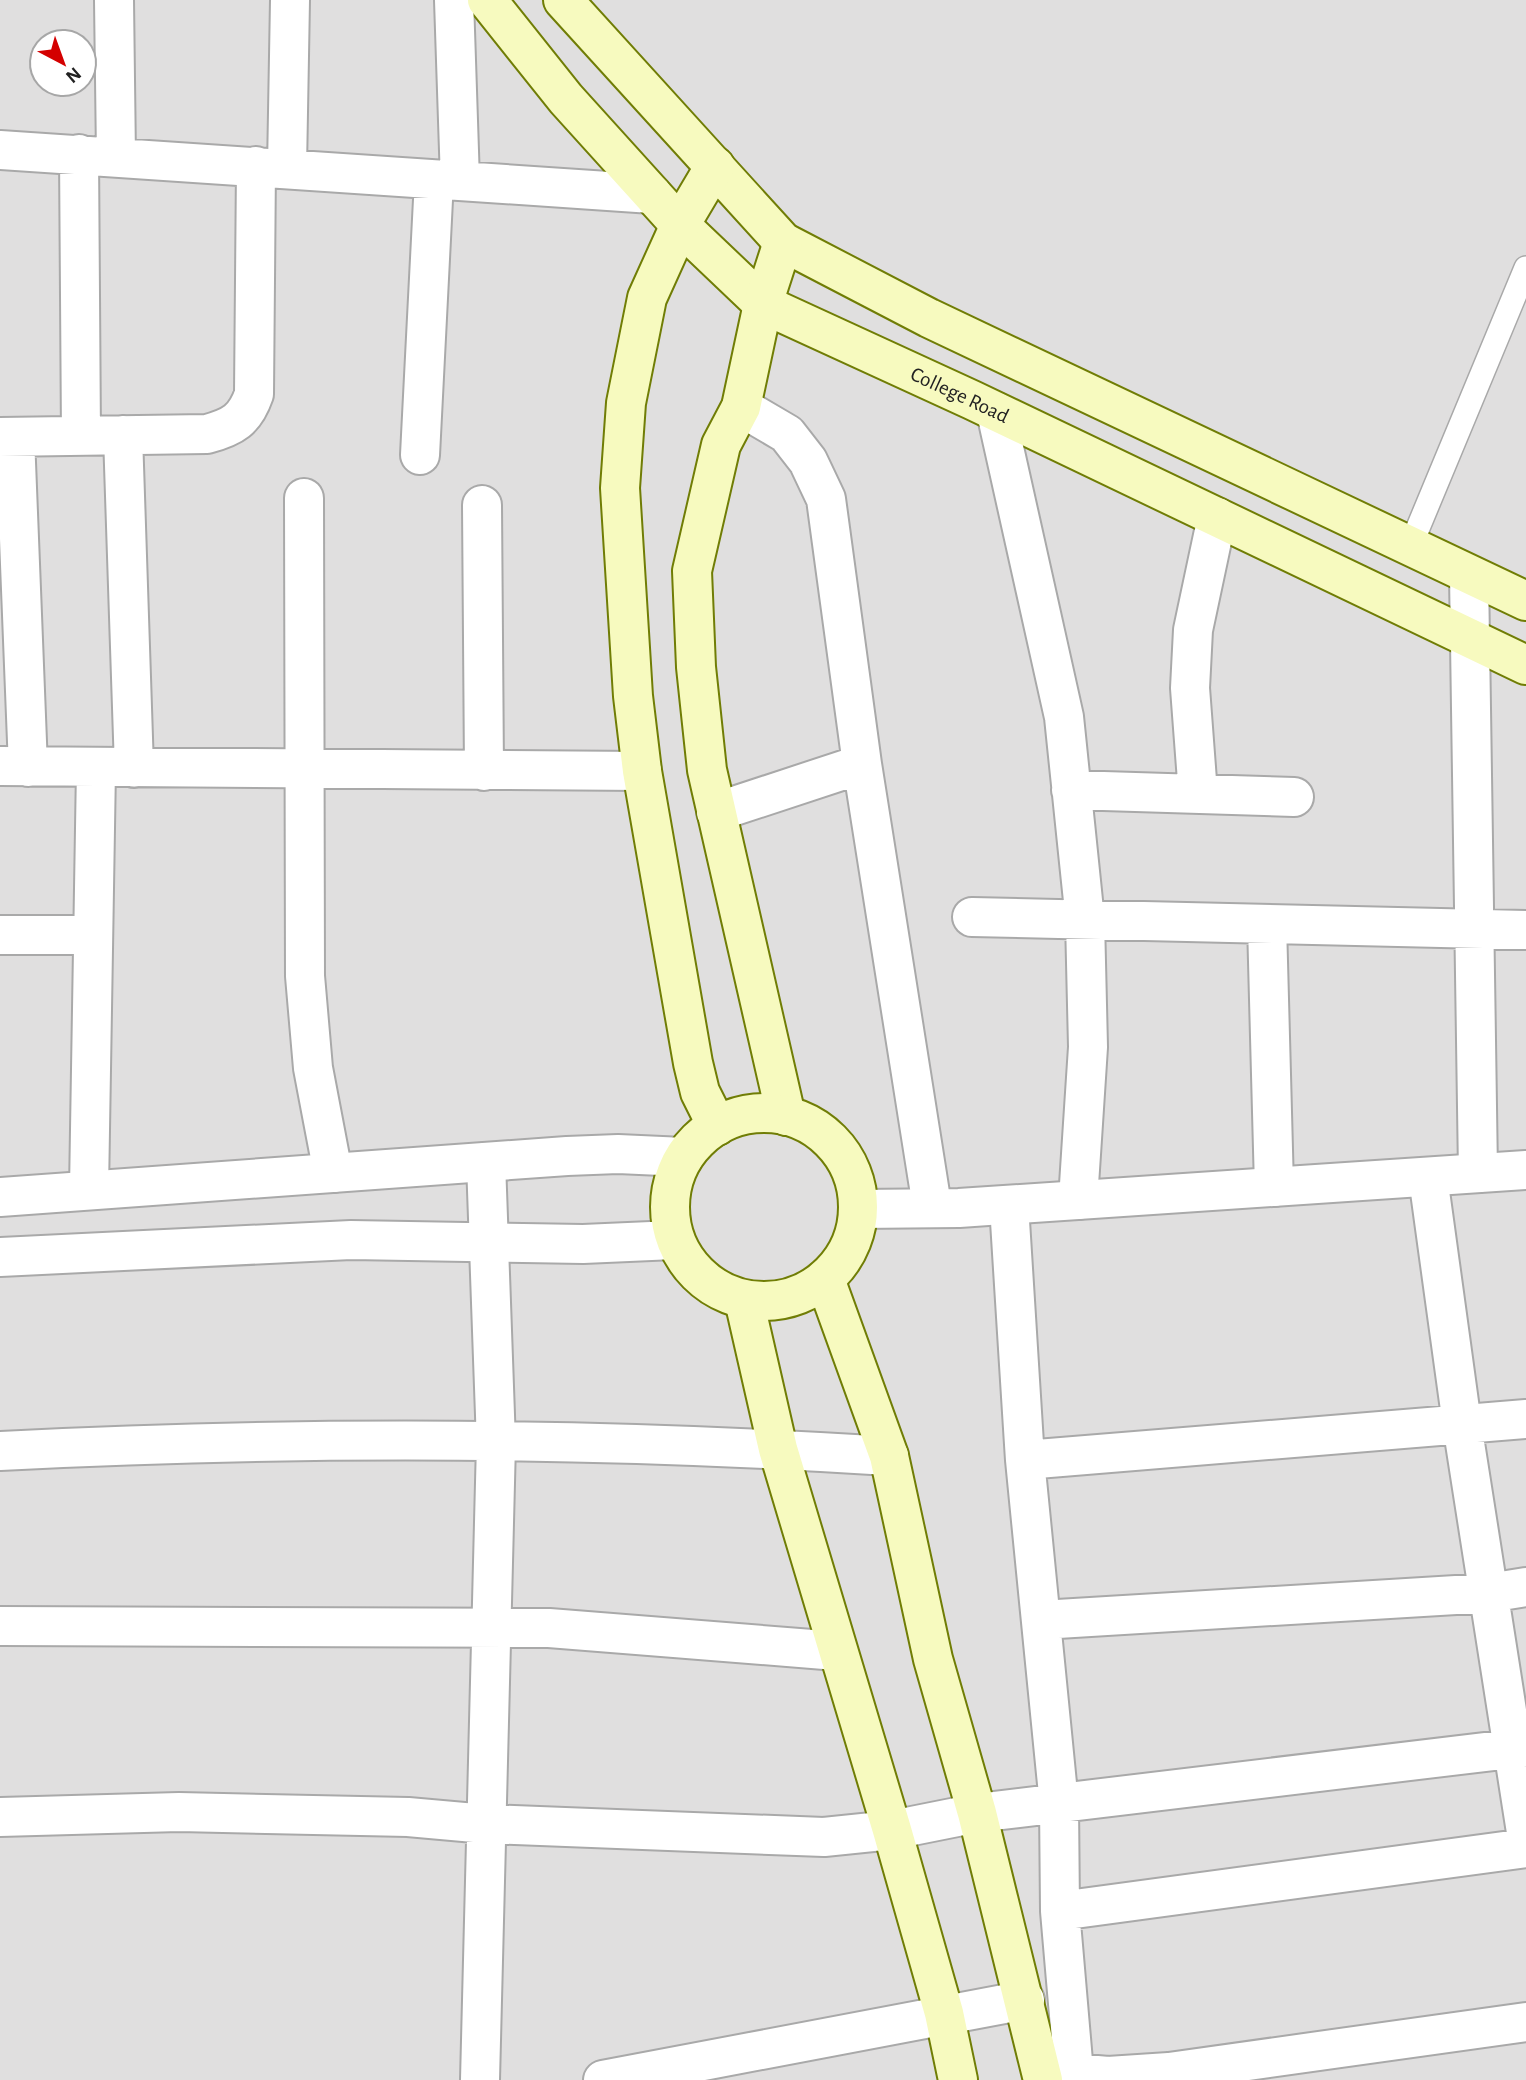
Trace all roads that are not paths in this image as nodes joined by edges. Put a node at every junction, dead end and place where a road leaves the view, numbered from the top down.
1 (114, 0) edge
2 (290, 0) edge
3 (454, 0) edge
4 (487, 0) edge
5 (563, 0) edge
6 (0, 150) edge
7 (79, 154) junction
8 (116, 157) junction
9 (715, 166) junction
10 (272, 167) junction
11 (447, 181) junction
12 (652, 194) junction
13 (680, 225) junction
14 (783, 242) junction
15 (1526, 268) edge
16 (763, 304) junction
17 (741, 407) junction
18 (996, 412) junction
19 (123, 435) junction
20 (81, 436) junction
21 (8, 437) edge
22 (420, 455) dead end
23 (304, 498) dead end
24 (482, 505) dead end
25 (1217, 517) junction
26 (1410, 547) junction
27 (1469, 575) junction
28 (1526, 601) edge
29 (1469, 637) junction
30 (1526, 665) edge
31 (862, 764) junction
32 (14, 766) edge
33 (304, 767) junction
34 (96, 768) junction
35 (134, 768) junction
36 (484, 771) junction
37 (642, 771) junction
38 (1071, 790) junction
39 (1198, 794) junction
40 (1294, 797) dead end
41 (716, 811) junction
42 (972, 917) dead end
43 (1085, 920) junction
44 (1267, 924) junction
45 (1474, 928) junction
46 (1526, 930) edge
47 (0, 935) edge
48 (93, 935) junction
49 (786, 1116) junction
50 (717, 1126) junction
51 (684, 1157) junction
52 (486, 1162) junction
53 (1526, 1170) edge
54 (333, 1172) junction
55 (1478, 1173) junction
56 (1428, 1177) junction
57 (1274, 1187) junction
58 (89, 1190) junction
59 (0, 1197) edge
60 (1078, 1200) junction
61 (1009, 1205) junction
62 (932, 1206) junction
63 (859, 1209) junction
64 (674, 1240) junction
65 (490, 1243) junction
66 (0, 1257) edge
67 (825, 1279) junction
68 (744, 1300) junction
69 (1526, 1419) edge
70 (1462, 1424) junction
71 (496, 1443) junction
72 (778, 1449) junction
73 (0, 1451) edge
74 (888, 1456) junction
75 (1025, 1460) junction
76 (1508, 1590) edge
77 (1041, 1620) junction
78 (0, 1626) edge
79 (489, 1627) junction
80 (837, 1651) junction
81 (1520, 1748) edge
82 (1059, 1804) junction
83 (977, 1813) junction
84 (0, 1817) edge
85 (486, 1824) junction
86 (892, 1830) junction
87 (1526, 1832) edge
88 (1526, 1848) edge
89 (1060, 1911) junction
90 (1025, 2000) junction
91 (944, 2013) junction
92 (1526, 2022) edge
93 (1062, 2078) edge
94 (480, 2080) edge
95 (603, 2080) edge
96 (958, 2080) edge

1 - 8 street
2 - 10 street
3 - 11 street
4 - 12 main road, College Road
5 - 9 main road
6 - 7 street
7 - 8 street
7 - 20 street
8 - 10 street
9 - 13 main road
9 - 14 main road
10 - 11 street
10 - 19 street
11 - 12 street
11 - 22 street
12 - 13 main road, College Road
13 - 16 main road, College Road
13 - 37 main road
14 - 16 main road
14 - 26 main road
15 - 26 lane
16 - 17 main road
16 - 18 main road, College Road
17 - 31 street
17 - 41 main road
18 - 25 main road, College Road
18 - 38 street
19 - 20 street
19 - 35 street
20 - 21 street
21 - 32 street
23 - 33 street
24 - 36 street
25 - 29 main road, College Road
25 - 39 street
26 - 27 main road
27 - 28 main road
27 - 29 street
29 - 30 main road, College Road
29 - 45 street
31 - 41 street
31 - 62 street
32 - 34 street
33 - 35 street
33 - 36 street
33 - 54 street
34 - 35 street
34 - 48 street
36 - 37 street
37 - 50 main road
38 - 39 street
38 - 43 street
39 - 40 street
41 - 49 main road
42 - 43 street
43 - 44 street
43 - 60 street
44 - 45 street
44 - 57 street
45 - 46 street
45 - 55 street
47 - 48 street
48 - 58 street
49 - 50 main road
49 - 63 main road
50 - 51 main road
51 - 52 street
51 - 64 main road
52 - 54 street
52 - 65 street
53 - 55 street
54 - 58 street
55 - 56 street
56 - 57 street
56 - 70 street
57 - 60 street
58 - 59 street
60 - 61 street
61 - 62 street
61 - 75 street
62 - 63 street
63 - 67 main road
64 - 65 street
64 - 68 main road
65 - 66 street
65 - 71 street
67 - 68 main road
67 - 74 main road
68 - 72 main road
69 - 70 street
70 - 75 street
70 - 76 street
71 - 72 street
71 - 73 street
71 - 79 street
72 - 74 street
72 - 80 main road
74 - 83 main road
75 - 77 street
76 - 77 street
76 - 81 street
77 - 82 street
78 - 79 street
79 - 80 street
79 - 85 street
80 - 86 main road
81 - 82 street
81 - 87 street
82 - 83 street
82 - 89 street
83 - 86 street
83 - 90 main road
84 - 85 street
85 - 86 street
85 - 94 street
86 - 91 main road
88 - 89 street
89 - 93 street
90 - 91 street
90 - 93 main road
91 - 95 street
91 - 96 main road
92 - 93 street

